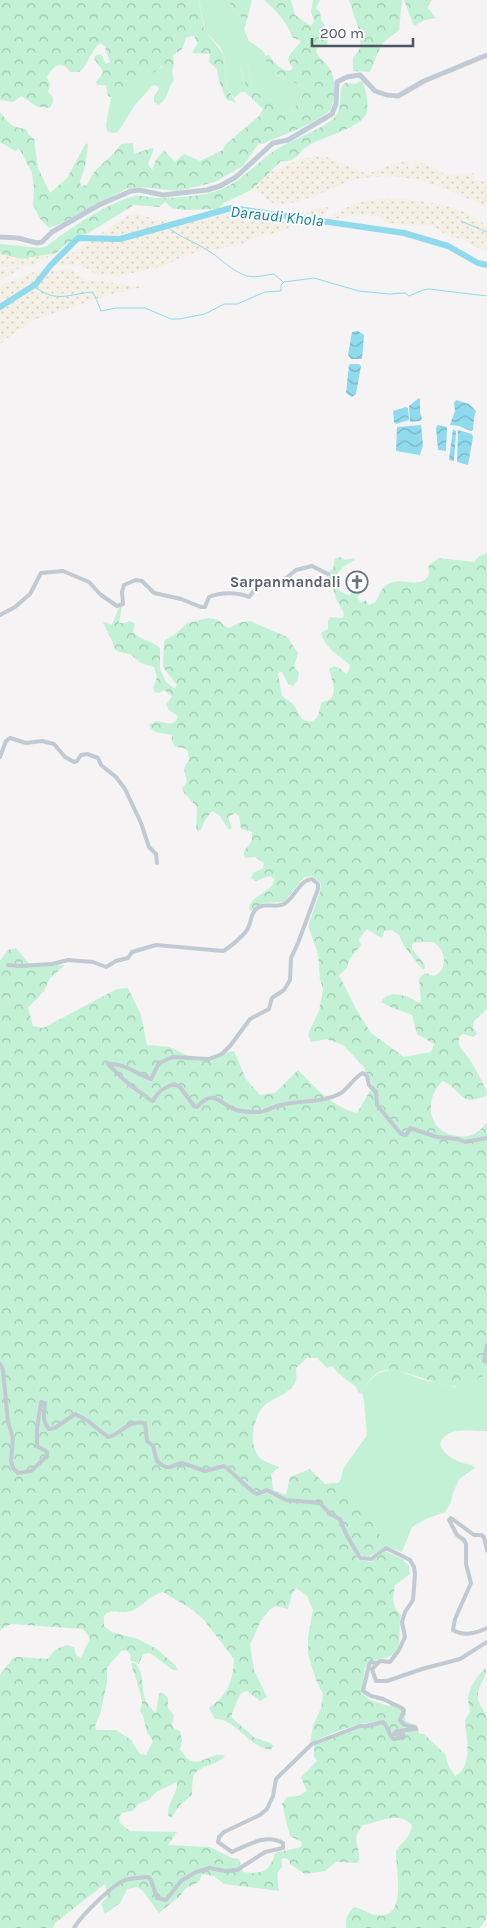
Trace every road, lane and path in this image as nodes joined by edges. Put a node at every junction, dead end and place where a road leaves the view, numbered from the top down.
1 (487, 55) edge
2 (0, 237) edge
3 (328, 574) dead end
4 (0, 615) edge
5 (0, 757) edge
6 (157, 863) dead end
7 (8, 965) dead end
8 (487, 1138) edge
9 (487, 1344) edge
10 (487, 1362) edge
11 (0, 1364) edge
12 (487, 1551) edge
13 (487, 1628) edge
14 (487, 1642) edge
15 (377, 1663) junction
16 (74, 1928) edge

1 - 2 street
3 - 4 street
5 - 6 street
7 - 8 street
9 - 10 street
11 - 15 street
12 - 13 street
14 - 15 street
15 - 16 street

